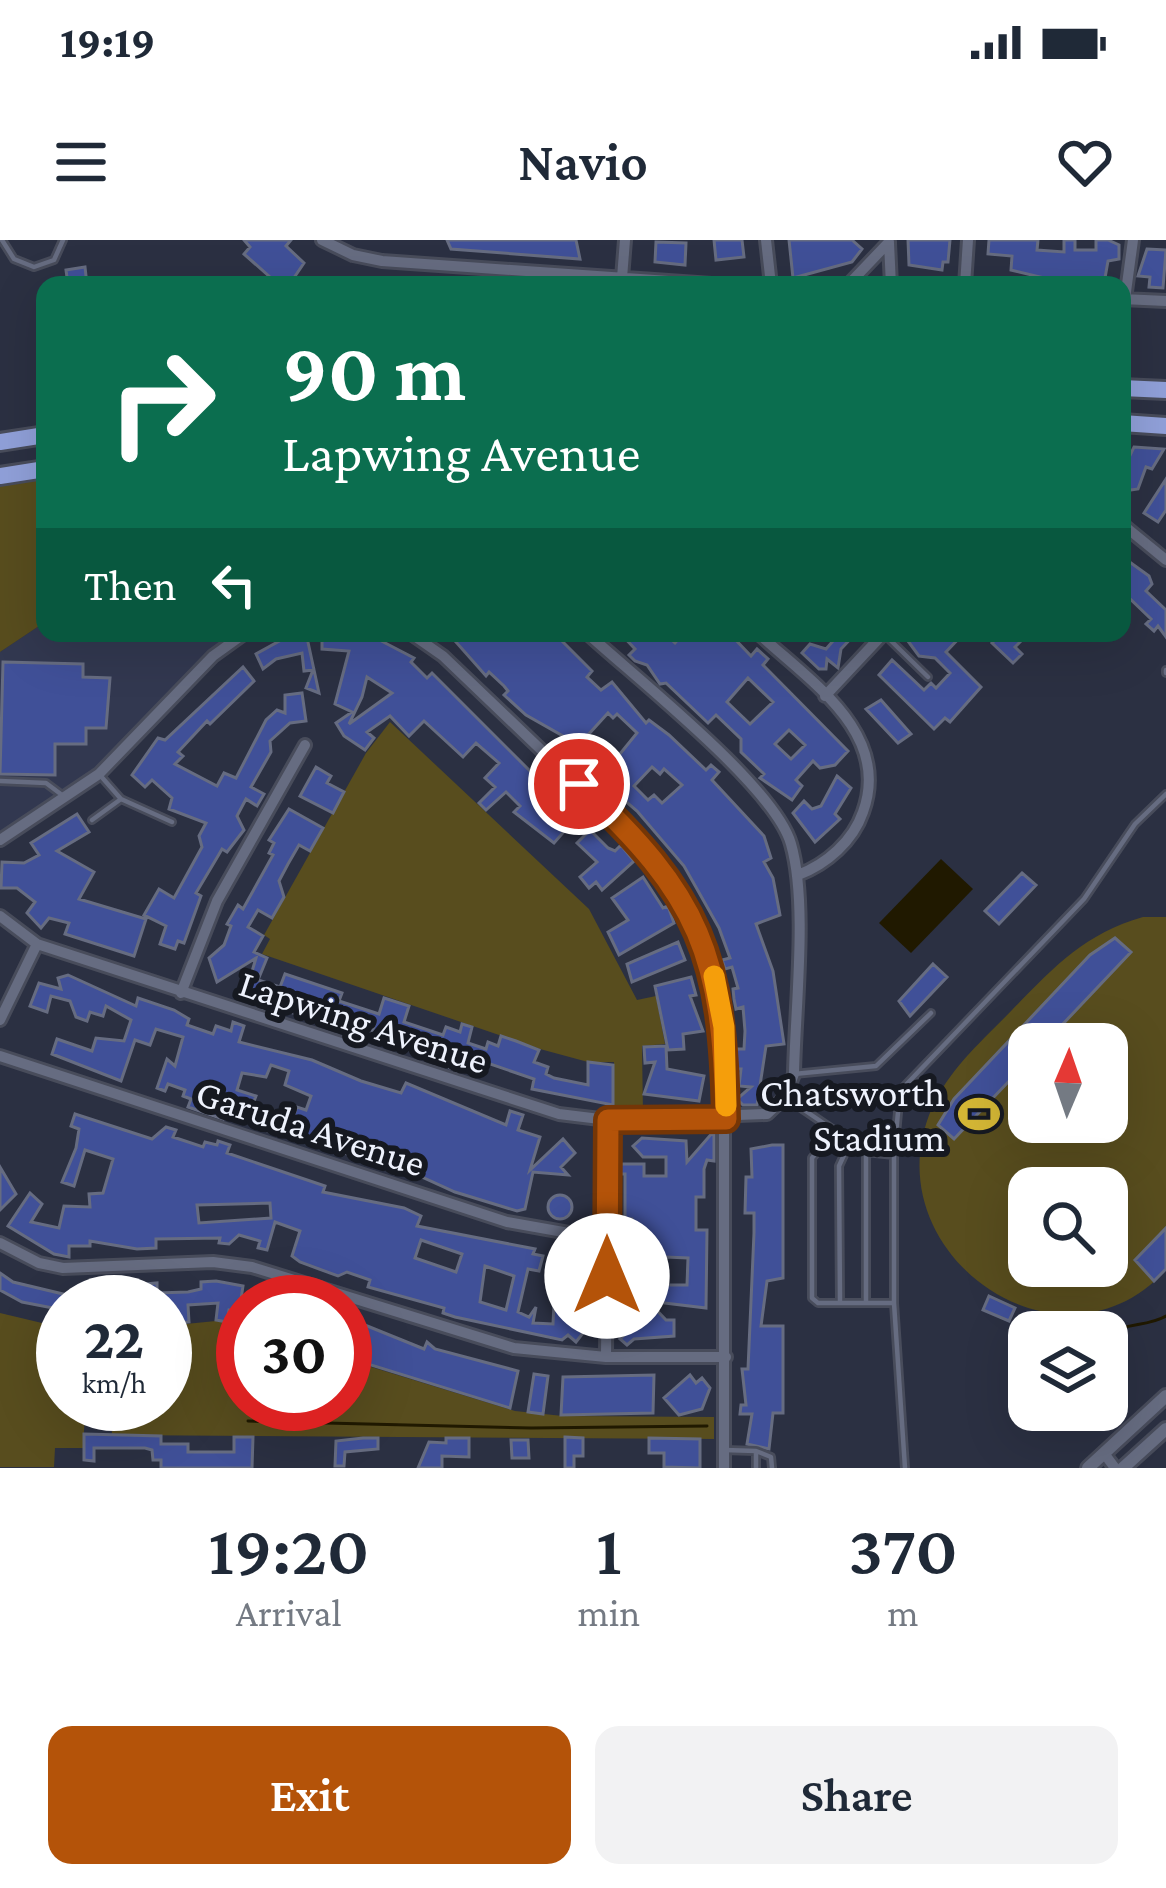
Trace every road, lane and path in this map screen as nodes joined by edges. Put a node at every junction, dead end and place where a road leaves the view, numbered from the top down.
1 (2, 240) edge
2 (63, 240) edge
3 (322, 240) edge
4 (625, 240) edge
5 (766, 240) edge
6 (968, 240) edge
7 (1133, 240) edge
8 (890, 241) edge
9 (594, 276) edge
10 (622, 276) edge
11 (770, 276) edge
12 (857, 276) edge
13 (891, 276) edge
14 (966, 276) edge
15 (1128, 276) edge
16 (1131, 299) edge
17 (1166, 301) edge
18 (1131, 388) edge
19 (1166, 390) edge
20 (1131, 424) edge
21 (1166, 426) edge
22 (36, 435) edge
23 (0, 439) edge
24 (36, 468) edge
25 (0, 473) edge
26 (1131, 531) edge
27 (1166, 560) edge
28 (232, 642) edge
29 (423, 642) edge
30 (597, 642) edge
31 (770, 642) edge
32 (875, 642) edge
33 (892, 642) edge
34 (928, 677) dead end
35 (825, 696) junction
36 (305, 746) dead end
37 (99, 774) junction
38 (0, 781) edge
39 (1166, 794) edge
40 (121, 799) junction
41 (66, 800) junction
42 (92, 820) dead end
43 (172, 822) dead end
44 (0, 840) edge
45 (798, 875) junction
46 (0, 916) edge
47 (37, 944) junction
48 (181, 994) junction
49 (931, 1013) dead end
50 (0, 1020) edge
51 (0, 1056) edge
52 (794, 1074) junction
53 (785, 1097) junction
54 (726, 1119) junction
55 (608, 1120) junction
56 (834, 1132) junction
57 (850, 1142) junction
58 (866, 1152) junction
59 (893, 1155) junction
60 (608, 1240) junction
61 (0, 1243) edge
62 (839, 1303) junction
63 (866, 1303) junction
64 (894, 1303) junction
65 (606, 1357) junction
66 (726, 1357) junction
67 (1166, 1396) edge
68 (1165, 1432) edge
69 (725, 1450) junction
70 (756, 1451) junction
71 (1115, 1464) edge
72 (724, 1468) edge
73 (756, 1468) edge
74 (772, 1468) edge
75 (904, 1468) edge
76 (1088, 1468) edge

1 - 2 lane
3 - 9 street
4 - 10 street
5 - 11 street
6 - 14 street
7 - 15 street
8 - 12 street
8 - 13 street
16 - 17 street
18 - 19 highway
20 - 21 highway
22 - 23 highway
24 - 25 highway
26 - 27 street
28 - 37 street
29 - 54 street
30 - 45 street
31 - 35 street
32 - 35 street
33 - 34 lane
35 - 45 street
36 - 48 street
37 - 40 lane
37 - 41 street
38 - 41 lane
39 - 59 lane
40 - 42 lane
40 - 43 lane
41 - 44 street
45 - 52 street
46 - 47 street, Lapwing Avenue
47 - 48 street, Lapwing Avenue
47 - 50 street
48 - 55 street, Lapwing Avenue
49 - 52 lane
51 - 60 street, Garuda Avenue
52 - 53 street
53 - 54 street, Lapwing Avenue
53 - 56 lane
54 - 55 street, Lapwing Avenue
54 - 66 street
55 - 60 street
56 - 57 lane
56 - 62 lane
57 - 58 lane
57 - 62 lane
58 - 59 lane
58 - 63 lane
59 - 64 lane
60 - 65 street
61 - 65 street
62 - 63 lane
63 - 64 lane
64 - 75 lane
65 - 66 street
66 - 69 street
67 - 71 street
68 - 71 street
69 - 70 lane
69 - 72 street
70 - 73 lane
70 - 74 lane
71 - 76 street

